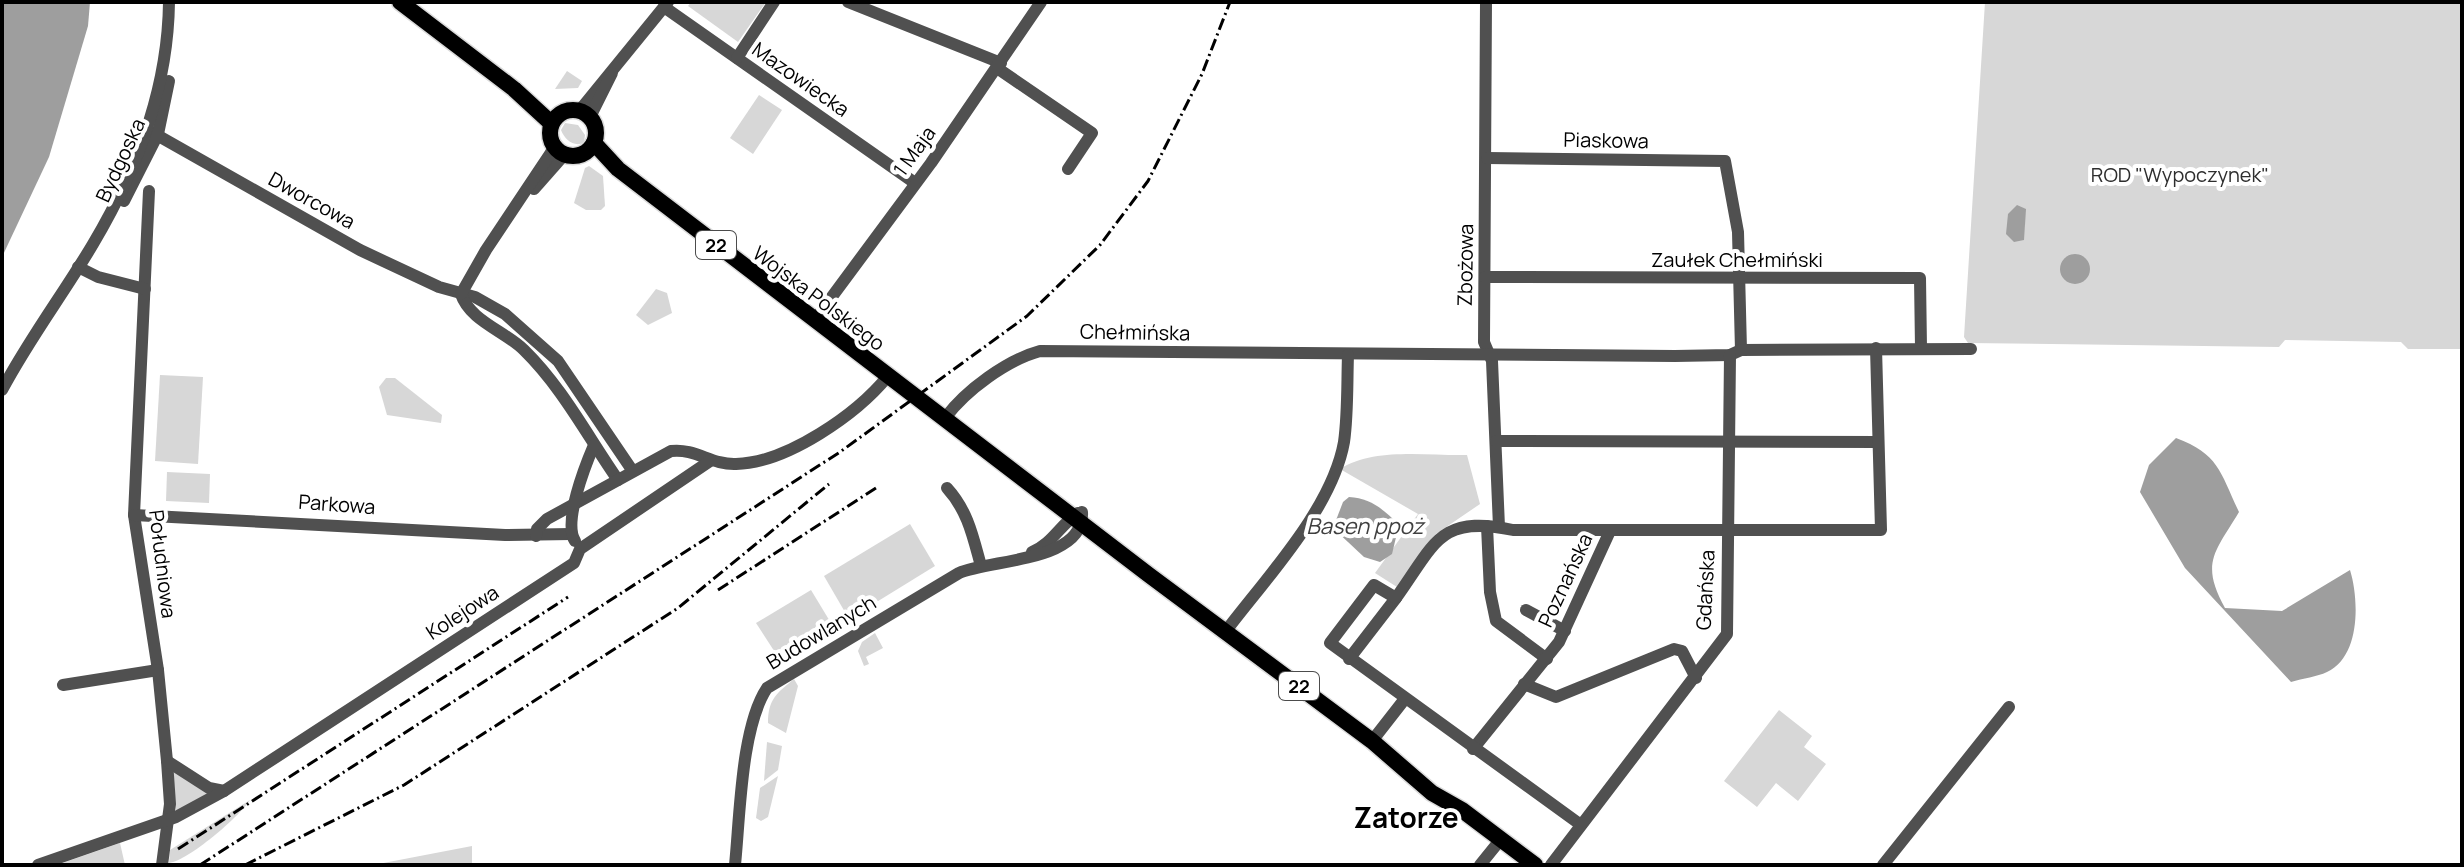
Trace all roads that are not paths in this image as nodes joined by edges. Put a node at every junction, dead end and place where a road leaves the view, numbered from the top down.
1 (169, 2) edge
2 (177, 2) edge
3 (400, 2) edge
4 (774, 2) edge
5 (848, 2) edge
6 (1041, 2) edge
7 (1486, 2) edge
8 (666, 5) edge
9 (737, 58) junction
10 (999, 66) junction
11 (585, 114) junction
12 (555, 119) junction
13 (153, 132) junction
14 (590, 148) junction
15 (559, 151) junction
16 (1487, 158) junction
17 (1725, 161) joint
18 (1068, 169) dead end
19 (915, 183) junction
20 (149, 191) dead end
21 (81, 270) junction
22 (1485, 277) junction
23 (1741, 279) junction
24 (145, 289) junction
25 (461, 294) junction
26 (814, 321) junction
27 (1876, 348) junction
28 (1921, 348) junction
29 (1971, 349) dead end
30 (1736, 352) junction
31 (1488, 354) junction
32 (1348, 355) junction
33 (558, 361) junction
34 (544, 371) junction
35 (888, 376) junction
36 (2, 390) edge
37 (952, 423) junction
38 (1496, 441) junction
39 (1878, 442) junction
40 (1728, 443) junction
41 (594, 445) junction
42 (710, 461) junction
43 (632, 470) junction
44 (618, 480) junction
45 (947, 488) dead end
46 (1047, 497) junction
47 (576, 506) junction
48 (134, 515) junction
49 (1079, 517) junction
50 (1493, 526) junction
51 (1058, 530) junction
52 (1610, 531) junction
53 (1728, 531) junction
54 (571, 534) junction
55 (536, 536) junction
56 (580, 549) junction
57 (1018, 559) junction
58 (981, 566) junction
59 (1396, 598) junction
60 (1526, 610) dead end
61 (1226, 631) junction
62 (1565, 631) junction
63 (1349, 659) junction
64 (1547, 659) junction
65 (158, 670) junction
66 (1696, 678) junction
67 (1524, 684) junction
68 (63, 685) dead end
69 (1404, 700) junction
70 (2009, 707) dead end
71 (1372, 741) junction
72 (1473, 749) junction
73 (167, 761) junction
74 (224, 791) junction
75 (170, 820) junction
76 (1581, 825) junction
77 (1501, 839) junction
78 (38, 865) edge
79 (162, 865) edge
80 (735, 865) edge
81 (1480, 865) edge
82 (1535, 865) edge
83 (1551, 865) edge
84 (1883, 865) edge

1 - 13 street, Bydgoska
2 - 13 street, Bydgoska
3 - 12 main road
4 - 9 street
5 - 10 street
6 - 10 street, 1 Maja
7 - 16 street, Zbożowa
8 - 9 street, Mazowiecka
8 - 11 street
9 - 19 street, Mazowiecka
10 - 18 street
10 - 19 street, 1 Maja
11 - 12 main road
11 - 14 main road
12 - 15 main road
13 - 21 street, Bydgoska
13 - 25 street, Dworcowa
14 - 15 main road
14 - 26 main road, Wojska Polskiego / 22
15 - 25 street
16 - 17 street, Piaskowa
16 - 22 street, Zbożowa
17 - 23 street, Gdańska
19 - 26 street, 1 Maja
20 - 24 street, Południowa
21 - 24 street
21 - 36 street, Bydgoska
22 - 23 street, Zaułek Chełmiński
22 - 31 street, Zbożowa
23 - 28 street, Zaułek Chełmiński
23 - 30 street, Gdańska
24 - 48 street, Południowa
25 - 33 street, Dworcowa
25 - 34 street, Dworcowa
26 - 35 main road, Wojska Polskiego / 22
27 - 28 street
27 - 30 street
27 - 39 street
28 - 29 street
30 - 31 street
30 - 40 street, Gdańska
31 - 32 street, Chełmińska
31 - 38 street, Zbożowa
32 - 37 street, Chełmińska
32 - 61 street
33 - 34 street
33 - 43 street, Dworcowa
34 - 41 street, Dworcowa
35 - 37 main road, Wojska Polskiego / 22
35 - 42 street
37 - 46 main road, Wojska Polskiego / 22
37 - 49 main road, Wojska Polskiego / 22
38 - 40 street
38 - 50 street, Zbożowa
39 - 40 street
39 - 53 street
40 - 53 street, Gdańska
41 - 44 street, Dworcowa
41 - 47 street
42 - 43 street
42 - 56 street, Kolejowa
43 - 44 street
44 - 47 street
45 - 58 street
46 - 49 main road, Wojska Polskiego / 22
46 - 51 street
47 - 54 street
47 - 55 street
48 - 55 street, Parkowa
48 - 65 street, Południowa
49 - 51 street, Budowlanych
49 - 57 street, Budowlanych
49 - 61 main road, Wojska Polskiego / 22
50 - 52 street, Poznańska
50 - 59 street, Poznańska
50 - 64 street, Zbożowa
51 - 57 street, Budowlanych
52 - 53 street
52 - 62 street, Poznańska
53 - 66 street, Gdańska
54 - 55 street, Parkowa
54 - 56 street
56 - 74 street, Kolejowa
57 - 58 street, Budowlanych
58 - 80 street, Budowlanych
59 - 63 street, Poznańska
59 - 63 street
60 - 62 street
61 - 71 main road, Wojska Polskiego / 22
62 - 64 street, Poznańska
63 - 69 street
64 - 67 street, Poznańska
65 - 68 street
65 - 73 street, Południowa
66 - 67 street
66 - 76 street, Gdańska
67 - 72 street, Poznańska
69 - 71 street
69 - 72 street
70 - 84 street
71 - 77 main road, Wojska Polskiego / 22
72 - 76 street
73 - 74 street
73 - 75 street, Południowa
74 - 75 street, Kolejowa
75 - 78 street, Kolejowa
75 - 79 street, Południowa
76 - 83 street, Gdańska
77 - 81 street
77 - 82 main road, Wojska Polskiego / 22

